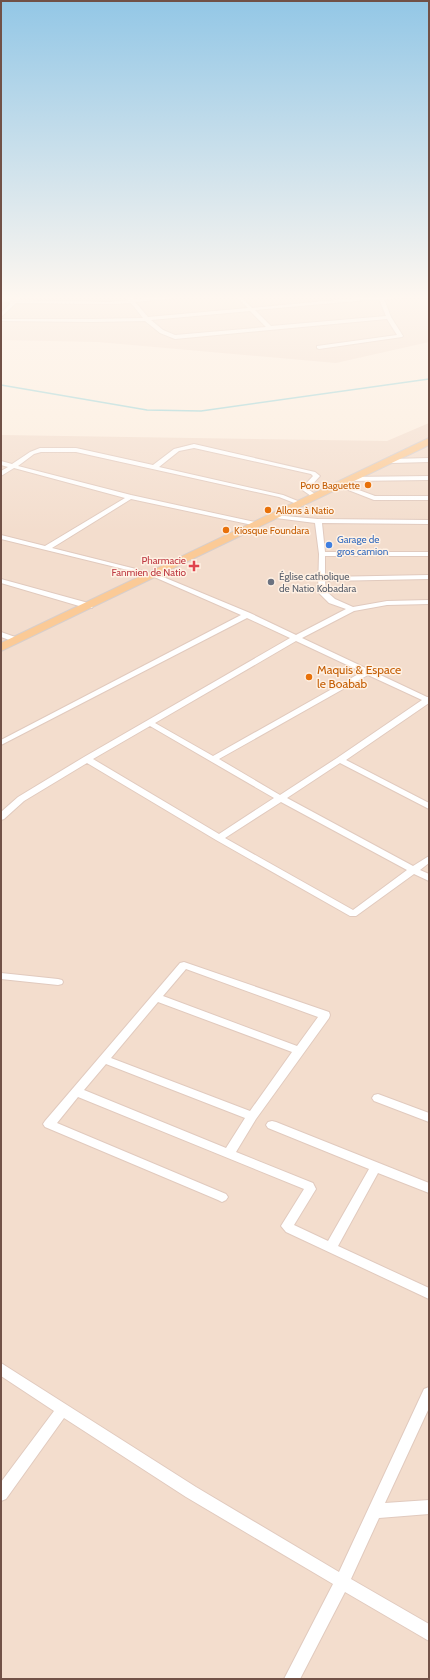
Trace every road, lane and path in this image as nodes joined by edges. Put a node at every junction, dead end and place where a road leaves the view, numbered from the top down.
1 (428, 442) edge
2 (429, 460) edge
3 (392, 461) junction
4 (1, 463) edge
5 (13, 466) junction
6 (155, 467) junction
7 (1, 474) edge
8 (429, 478) edge
9 (352, 479) junction
10 (340, 485) junction
11 (130, 497) junction
12 (316, 497) junction
13 (429, 498) edge
14 (302, 504) junction
15 (276, 516) junction
16 (318, 521) junction
17 (429, 522) edge
18 (257, 524) junction
19 (1, 537) edge
20 (45, 549) junction
21 (322, 554) junction
22 (429, 554) edge
23 (154, 575) junction
24 (429, 578) edge
25 (322, 579) junction
26 (1, 581) edge
27 (429, 602) edge
28 (90, 606) junction
29 (352, 609) junction
30 (247, 615) junction
31 (1, 634) edge
32 (296, 638) junction
33 (15, 640) junction
34 (1, 647) edge
35 (368, 672) junction
36 (428, 700) edge
37 (150, 723) junction
38 (1, 743) edge
39 (214, 759) junction
40 (87, 760) junction
41 (340, 760) junction
42 (280, 798) junction
43 (429, 806) edge
44 (1, 817) edge
45 (219, 838) junction
46 (429, 859) edge
47 (414, 870) junction
48 (429, 878) edge
49 (1, 976) edge
50 (58, 982) dead end
51 (157, 998) junction
52 (300, 1051) junction
53 (104, 1059) junction
54 (77, 1092) junction
55 (378, 1098) dead end
56 (252, 1116) junction
57 (429, 1118) edge
58 (272, 1125) dead end
59 (229, 1153) junction
60 (376, 1166) junction
61 (429, 1188) edge
62 (222, 1197) dead end
63 (331, 1248) junction
64 (429, 1294) edge
65 (1, 1369) edge
66 (429, 1393) edge
67 (62, 1410) junction
68 (1, 1494) edge
69 (429, 1507) edge
70 (374, 1511) junction
71 (342, 1582) junction
72 (429, 1633) edge
73 (292, 1679) edge

1 - 3 main road
2 - 3 street
3 - 9 main road
4 - 5 street
5 - 6 street
5 - 7 street
5 - 11 street
6 - 12 street
6 - 14 street
8 - 9 street
9 - 10 main road
10 - 12 main road
10 - 13 street
11 - 18 street
11 - 20 street
12 - 14 main road
14 - 15 main road
15 - 16 street
15 - 18 main road
16 - 17 street
16 - 21 street
18 - 23 main road
19 - 20 street
20 - 23 street
21 - 22 street
21 - 25 street
23 - 28 main road
23 - 30 street
24 - 25 street
25 - 29 street
26 - 28 street
27 - 29 street
28 - 33 main road
29 - 32 street
30 - 32 street
30 - 38 street
31 - 33 street
32 - 35 street
32 - 37 street
33 - 34 main road
35 - 36 street
35 - 39 street
36 - 41 street
37 - 39 street
37 - 40 street
39 - 42 street
40 - 44 street
40 - 45 street
41 - 42 street
41 - 43 street
42 - 45 street
42 - 47 street
45 - 47 street
46 - 47 street
47 - 48 street
49 - 50 street
51 - 52 street
51 - 52 street
51 - 53 street
52 - 56 street
53 - 54 street
53 - 56 street
54 - 59 street
54 - 62 street
55 - 57 street
56 - 59 street
58 - 60 street
59 - 63 street
60 - 61 street
60 - 63 street
63 - 64 street
65 - 67 street
66 - 70 street
67 - 68 street
67 - 71 street
69 - 70 street
70 - 71 street
71 - 72 street
71 - 73 street

